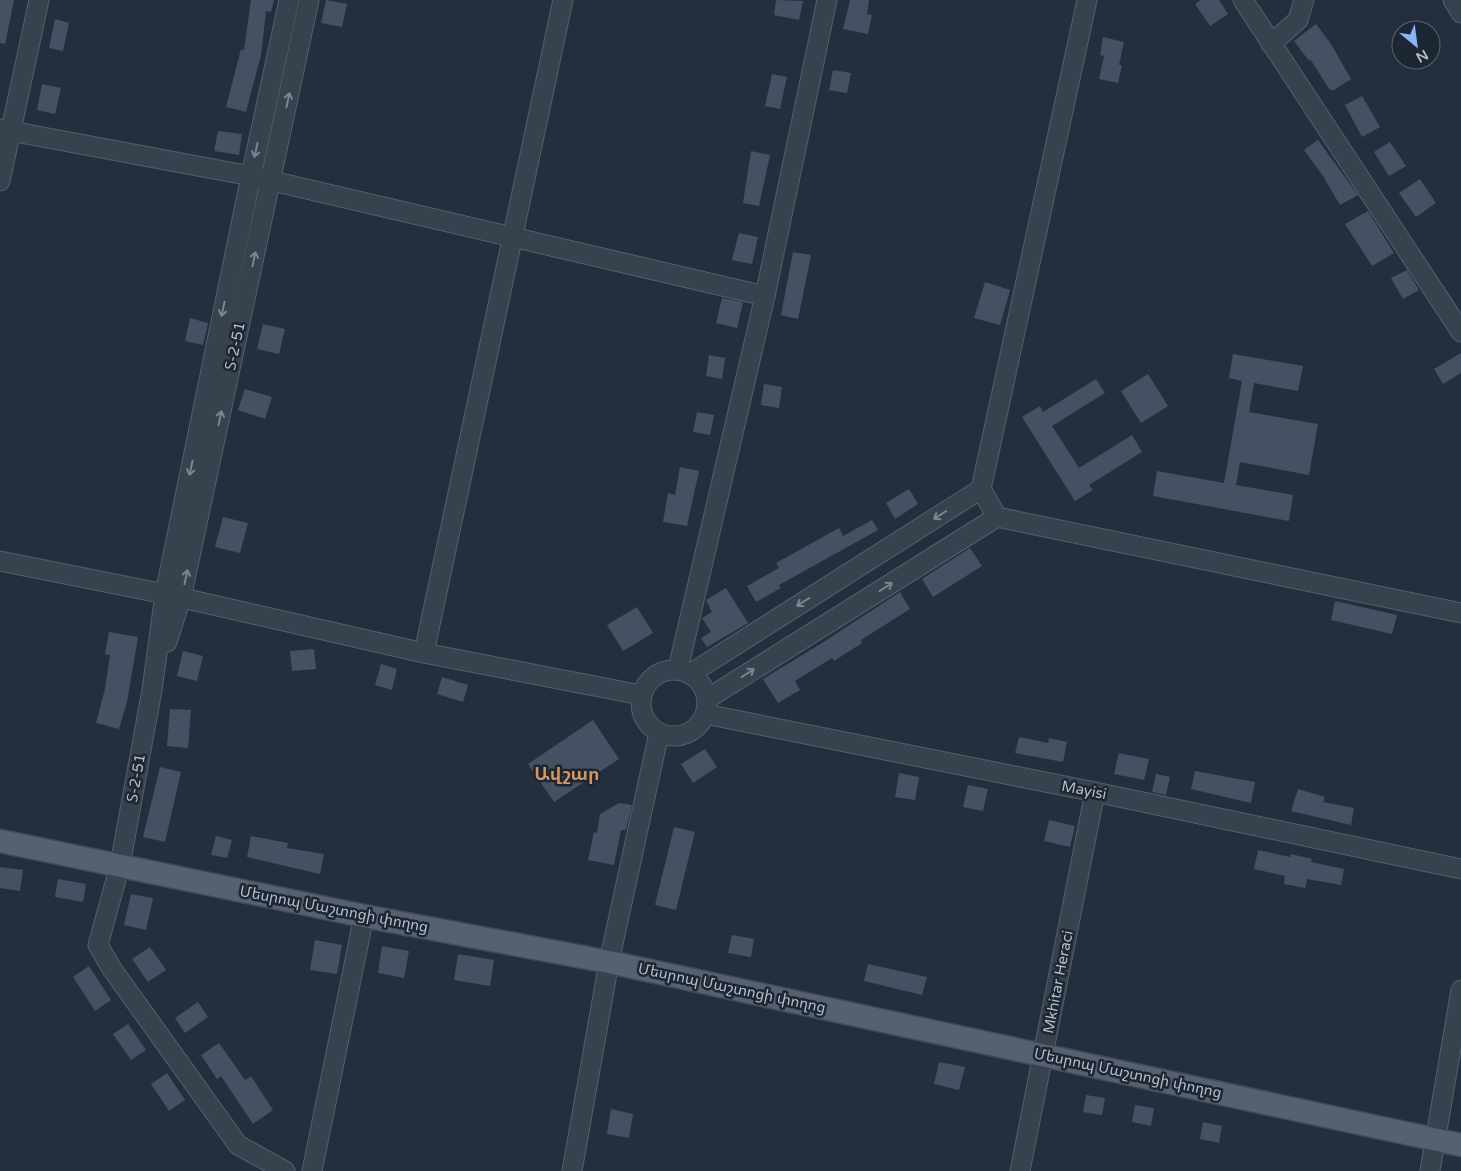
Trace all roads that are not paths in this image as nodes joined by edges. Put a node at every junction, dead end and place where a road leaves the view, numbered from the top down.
1 (39, 0) edge
2 (290, 0) edge
3 (309, 0) edge
4 (563, 0) edge
5 (827, 0) edge
6 (1087, 0) edge
7 (1243, 0) edge
8 (1304, 0) edge
9 (1453, 0) edge
10 (1461, 13) edge
11 (1271, 44) junction
12 (6, 130) edge
13 (251, 176) junction
14 (271, 180) junction
15 (0, 181) edge
16 (513, 239) junction
17 (765, 296) junction
18 (1461, 332) edge
19 (981, 489) junction
20 (997, 517) junction
21 (0, 561) edge
22 (173, 596) junction
23 (1461, 613) edge
24 (424, 653) junction
25 (684, 672) junction
26 (641, 695) junction
27 (706, 706) junction
28 (659, 733) junction
29 (1095, 792) junction
30 (0, 841) edge
31 (120, 865) junction
32 (1461, 869) edge
33 (364, 916) junction
34 (609, 962) junction
35 (1461, 990) edge
36 (1044, 1055) junction
37 (1436, 1139) junction
38 (1461, 1145) edge
39 (285, 1171) edge
40 (312, 1171) edge
41 (572, 1171) edge
42 (1020, 1171) edge
43 (1430, 1171) edge

1 - 12 street
2 -> 13 street, Տ-2-51 / Տ-2-51
14 -> 3 street, Տ-2-51 / Տ-2-51
4 - 16 street
5 - 17 street
6 - 19 street
7 - 11 street
8 - 11 street
9 - 10 street
11 - 18 street
12 - 13 street
12 - 15 street
13 - 14 street
13 -> 22 street, Տ-2-51 / Տ-2-51
14 - 16 street
22 -> 14 street, Տ-2-51 / Տ-2-51
16 - 17 street
16 - 24 street
17 - 25 street
19 - 20 street
19 -> 25 street
20 - 23 street
27 -> 20 street
21 - 22 street
22 - 24 street
22 - 31 street, Տ-2-51 / Տ-2-51
24 - 26 street
25 - 26 street
25 - 27 street
26 - 28 street
27 - 28 street
27 - 29 street, Mayisi
28 - 34 street
29 - 32 street, Mayisi
29 - 36 street, Mkhitar Heraci
30 - 31 main road, Մեսրոպ Մաշտոցի փողոց
31 - 33 main road, Մեսրոպ Մաշտոցի փողոց
31 - 39 street, Տ-2-51
33 - 34 main road, Մեսրոպ Մաշտոցի փողոց
33 - 40 street
34 - 36 main road, Մեսրոպ Մաշտոցի փողոց
34 - 41 street
35 - 37 street
36 - 37 main road, Մեսրոպ Մաշտոցի փողոց
36 - 42 street, Mkhitar Heraci
37 - 38 main road, Մեսրոպ Մաշտոցի փողոց
37 - 43 street

